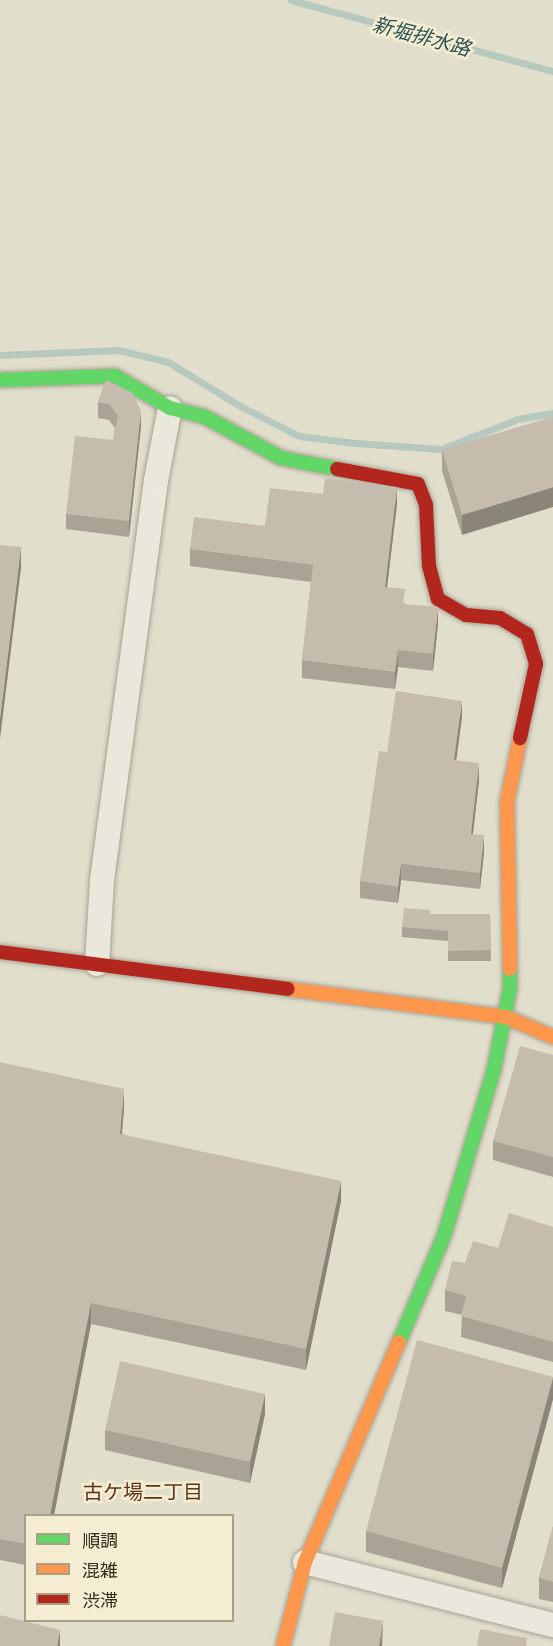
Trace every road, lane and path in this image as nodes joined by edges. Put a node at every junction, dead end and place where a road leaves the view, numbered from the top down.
1 (0, 380) edge
2 (170, 408) junction
3 (0, 952) edge
4 (97, 964) junction
5 (506, 1017) junction
6 (553, 1037) edge
7 (305, 1562) junction
8 (553, 1624) edge
9 (284, 1646) edge

1 - 2 street
2 - 4 street
2 - 5 street
3 - 4 street
4 - 5 street
5 - 6 street
5 - 7 street
7 - 8 street
7 - 9 street

